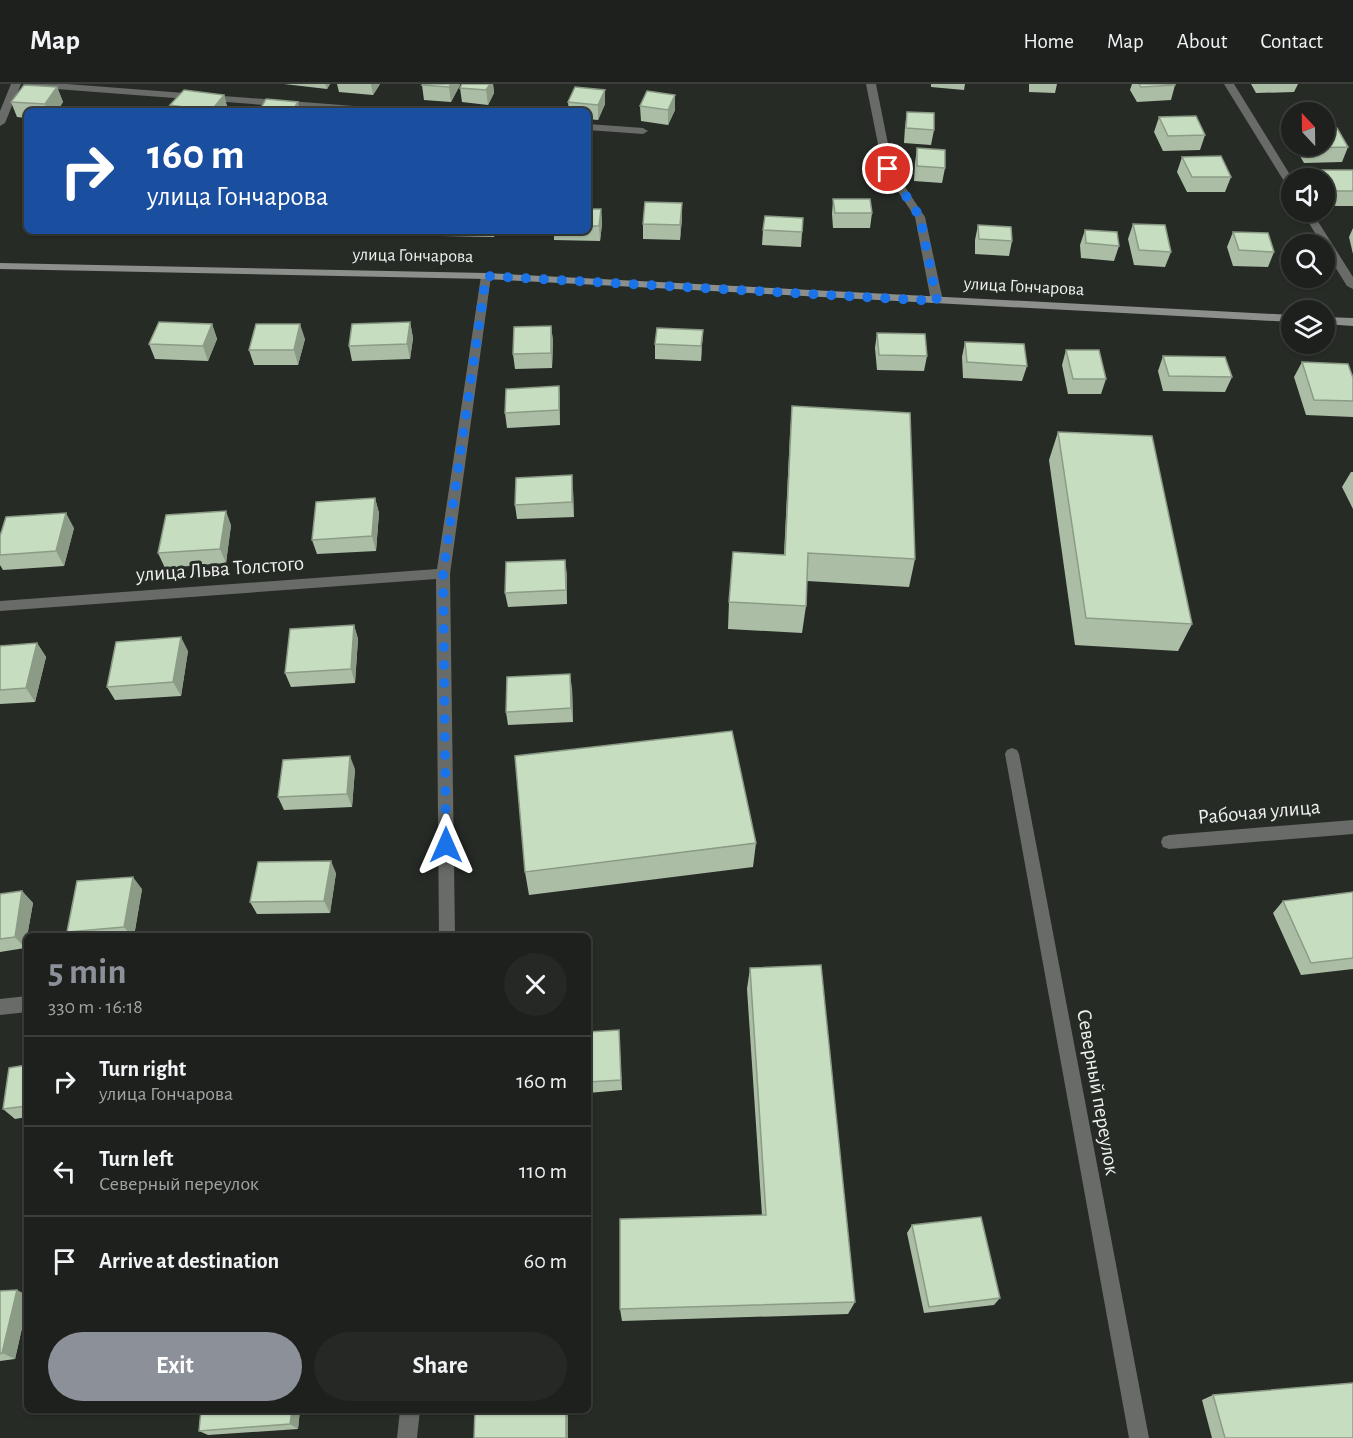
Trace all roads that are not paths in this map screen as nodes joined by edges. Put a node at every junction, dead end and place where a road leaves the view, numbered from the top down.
1 (16, 84) edge
2 (30, 84) edge
3 (871, 84) edge
4 (1229, 84) edge
5 (341, 108) edge
6 (0, 123) edge
7 (591, 127) edge
8 (643, 131) dead end
9 (1281, 168) edge
10 (1313, 222) edge
11 (0, 266) edge
12 (486, 276) junction
13 (1353, 286) edge
14 (937, 301) junction
15 (1281, 318) edge
16 (1335, 321) edge
17 (1353, 322) edge
18 (443, 574) junction
19 (0, 606) edge
20 (1012, 754) dead end
21 (1353, 827) edge
22 (1169, 842) dead end
23 (447, 933) edge
24 (24, 1004) edge
25 (0, 1007) edge
26 (410, 1413) edge
27 (407, 1438) edge
28 (1139, 1438) edge

1 - 6 street
2 - 5 street
3 - 14 street
4 - 9 street
7 - 8 street
10 - 13 street
11 - 12 street, улица Гончарова
12 - 14 street, улица Гончарова
12 - 18 street
14 - 15 street, улица Гончарова
16 - 17 street
18 - 19 street, улица Льва Толстого
18 - 23 street
20 - 28 street, Северный переулок
21 - 22 street, Рабочая улица
24 - 25 street
26 - 27 street

